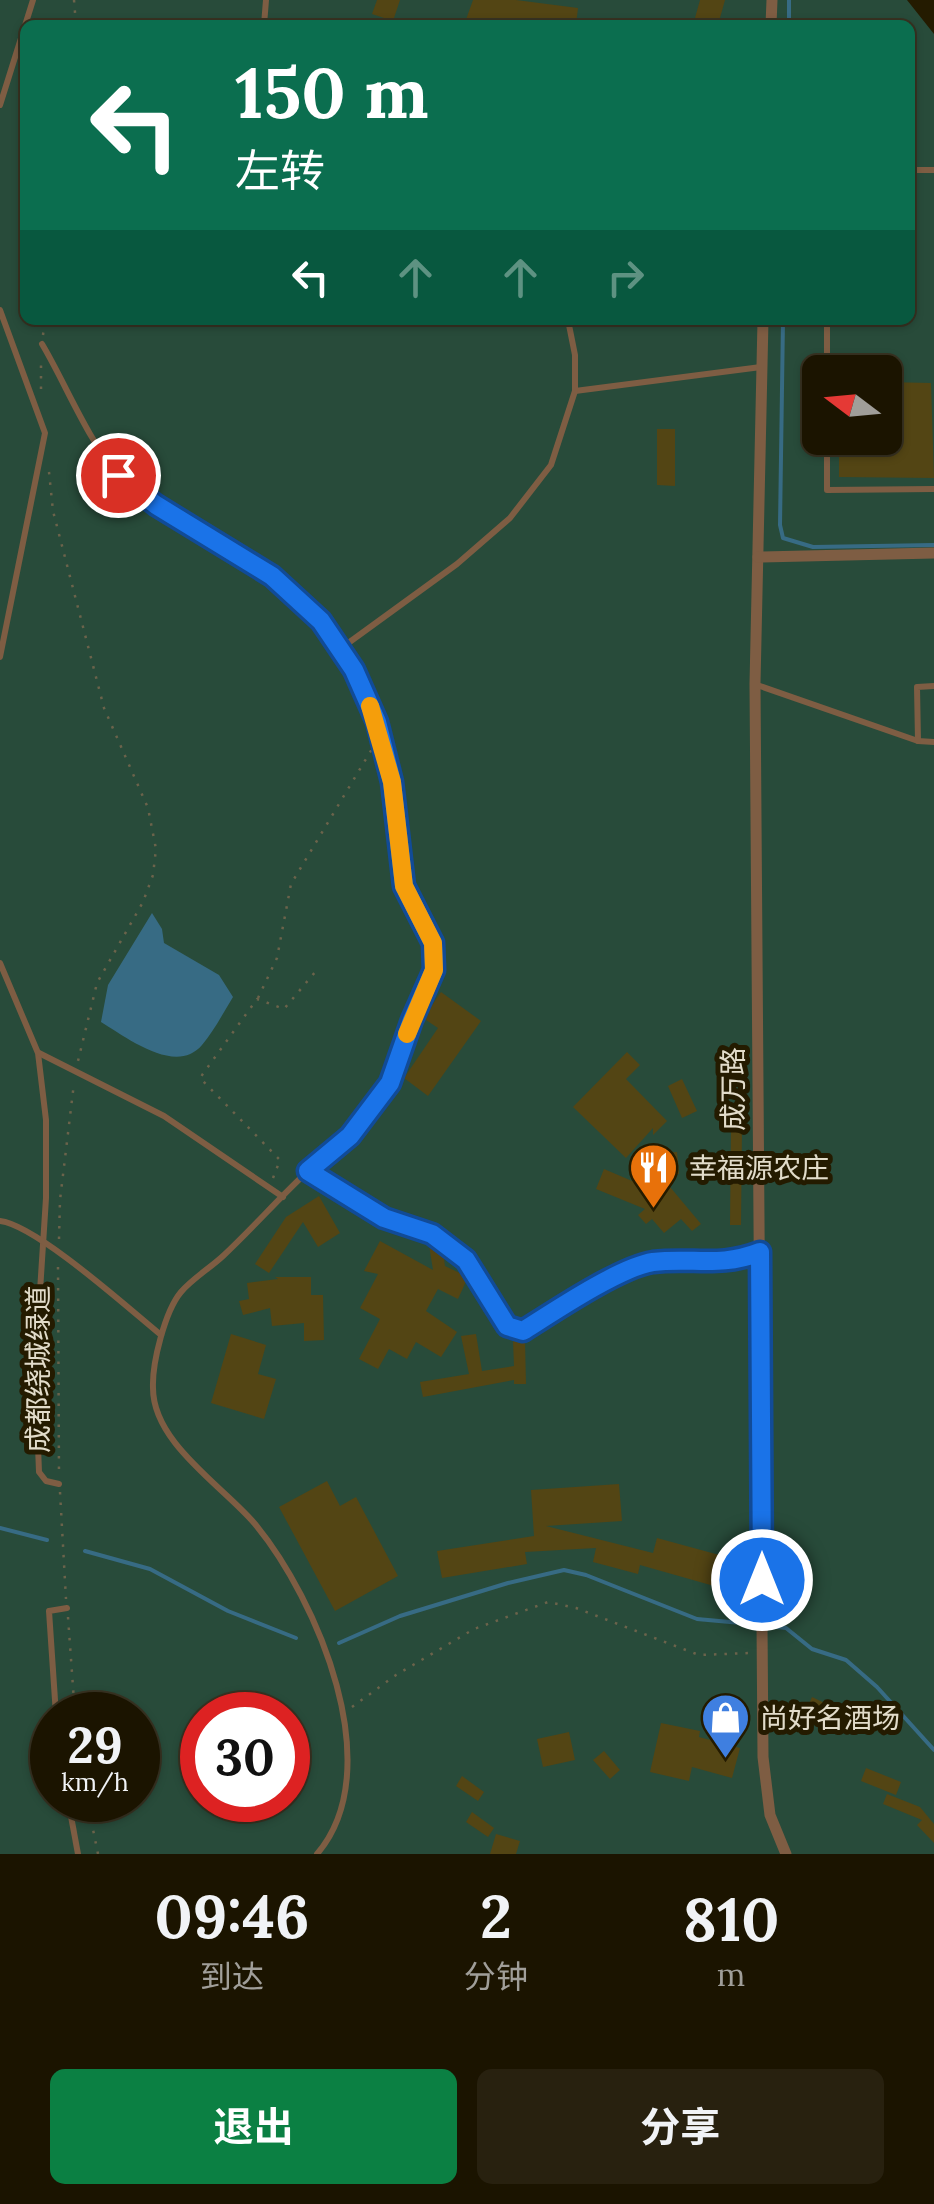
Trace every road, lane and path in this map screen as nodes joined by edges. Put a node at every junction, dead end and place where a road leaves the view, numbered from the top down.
1 (20, 39) edge
2 (0, 105) edge
3 (0, 310) edge
4 (44, 325) edge
5 (569, 325) edge
6 (763, 325) edge
7 (828, 325) edge
8 (42, 344) junction
9 (827, 355) edge
10 (762, 367) junction
11 (575, 392) junction
12 (42, 399) dead end
13 (827, 455) edge
14 (49, 472) dead end
15 (934, 490) edge
16 (934, 553) edge
17 (758, 557) junction
18 (340, 649) junction
19 (0, 657) edge
20 (756, 684) junction
21 (934, 686) edge
22 (380, 735) junction
23 (918, 741) junction
24 (934, 742) edge
25 (0, 963) edge
26 (316, 971) dead end
27 (258, 999) junction
28 (38, 1053) junction
29 (76, 1070) junction
30 (308, 1171) junction
31 (270, 1188) junction
32 (283, 1197) junction
33 (0, 1221) edge
34 (42, 1240) junction
35 (760, 1252) junction
36 (59, 1255) junction
37 (162, 1335) junction
38 (59, 1484) junction
39 (67, 1608) junction
40 (762, 1652) junction
41 (54, 1692) edge
42 (73, 1692) edge
43 (342, 1714) junction
44 (72, 1822) edge
45 (91, 1822) edge
46 (78, 1854) edge
47 (98, 1854) edge
48 (317, 1854) edge
49 (786, 1854) edge

1 - 2 lane
3 - 19 lane
4 - 8 path
5 - 11 lane
6 - 10 street, 成万路
7 - 9 lane
8 - 12 path
8 - 18 lane
10 - 11 lane
10 - 17 street, 成万路
11 - 18 lane
13 - 15 lane
14 - 29 path, 成都绕城绿道
16 - 17 street
17 - 20 street, 成万路
18 - 22 lane
20 - 23 lane
20 - 35 street, 成万路
21 - 23 lane
22 - 27 path
22 - 30 lane
23 - 24 lane
25 - 28 lane
26 - 27 path
27 - 31 path
28 - 29 lane
28 - 34 lane
29 - 31 lane
29 - 36 path, 成都绕城绿道
30 - 32 lane
30 - 35 lane
31 - 32 lane
32 - 37 lane
33 - 34 lane
34 - 36 lane
34 - 38 lane
35 - 40 street, 成万路
36 - 37 lane
36 - 38 path, 成都绕城绿道
37 - 43 lane
38 - 39 path, 成都绕城绿道
39 - 41 lane
39 - 42 path, 成都绕城绿道
40 - 43 path
40 - 49 street, 成万路
43 - 48 lane
44 - 46 lane
45 - 47 path

